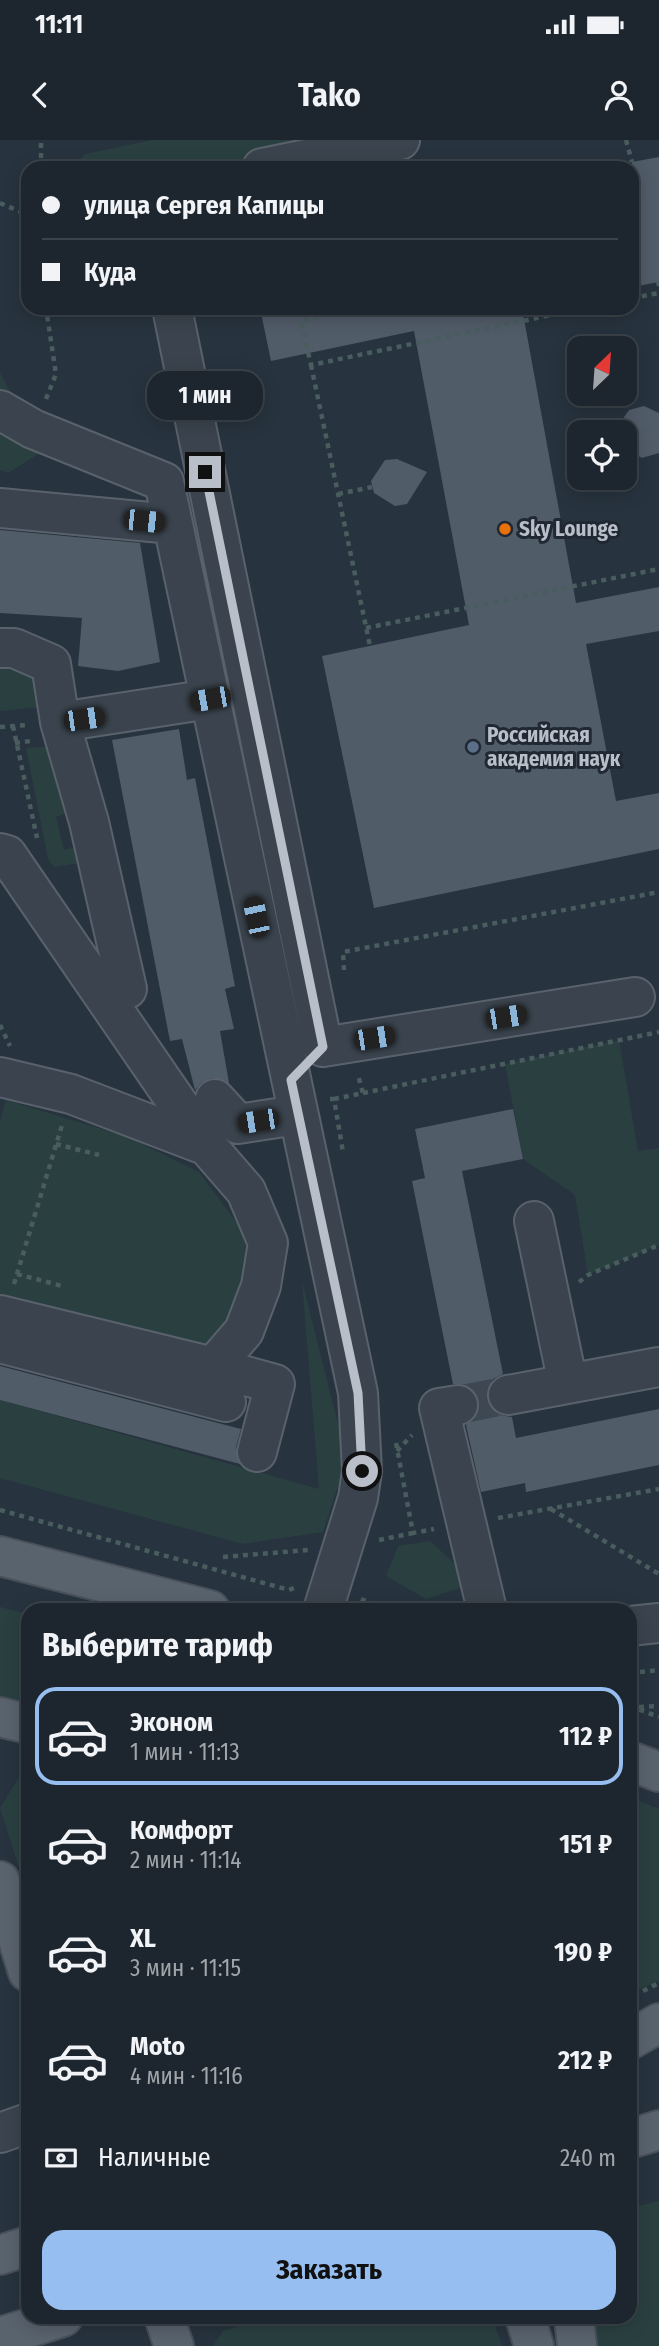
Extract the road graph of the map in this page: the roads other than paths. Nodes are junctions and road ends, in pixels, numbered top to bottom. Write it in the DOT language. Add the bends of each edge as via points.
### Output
graph roads {
  1 [pos="400,140"];
  2 [pos="296,161"];
  3 [pos="174,315"];
  4 [pos="0,410"];
  5 [pos="0,508"];
  6 [pos="172,524"];
  7 [pos="0,648"];
  8 [pos="210,699"];
  9 [pos="60,722"];
  10 [pos="0,853"];
  11 [pos="127,989"];
  12 [pos="635,997"];
  13 [pos="335,1044"];
  14 [pos="0,1077"];
  15 [pos="294,1098"];
  16 [pos="215,1099"];
  17 [pos="207,1146"];
  18 [pos="534,1221"];
  19 [pos="2,1324"];
  20 [pos="659,1367"];
  21 [pos="220,1384"];
  22 [pos="568,1384"];
  23 [pos="508,1395"];
  24 [pos="458,1405"];
  25 [pos="257,1452"];
  26 [pos="0,1556"];
  27 [pos="312,1598"];
  28 [pos="182,1603"];
  29 [pos="485,1603"];
  30 [pos="659,1623"];
  31 [pos="637,1625"];
  32 [pos="0,1717"];
  33 [pos="21,1722"];
  34 [pos="637,1764"];
  35 [pos="659,1772"];
  36 [pos="0,1881"];
  37 [pos="21,1949"];
  38 [pos="659,2023"];
  39 [pos="637,2036"];
  40 [pos="659,2049"];
  41 [pos="637,2056"];
  42 [pos="21,2126"];
  43 [pos="659,2130"];
  44 [pos="0,2133"];
  45 [pos="637,2138"];
  46 [pos="659,2140"];
  47 [pos="637,2141"];
  48 [pos="21,2248"];
  49 [pos="0,2255"];
  50 [pos="41,2324"];
  51 [pos="166,2324"];
  52 [pos="527,2324"];
  53 [pos="575,2324"];
  54 [pos="0,2337"];
  55 [pos="174,2346"];
  56 [pos="534,2346"];
  57 [pos="577,2346"];
  1 -- 2 [label="street"];
  3 -- 13 [label="street"];
  4 -- 6 [label="street" via="33,429 163,482"];
  5 -- 6 [label="street"];
  6 -- 8 [label="street"];
  7 -- 9 [label="street" via="14,648 51,664"];
  8 -- 9 [label="street"];
  8 -- 15 [label="street"];
  9 -- 11 [label="street" via="89,822"];
  10 -- 17 [label="street" via="7,855"];
  12 -- 13 [label="street"];
  13 -- 15 [label="street"];
  14 -- 17 [label="street" via="71,1094"];
  15 -- 16 [label="street" via="238,1124"];
  15 -- 27 [label="street" via="358,1393 362,1471 358,1498"];
  17 -- 21 [label="street" via="246,1191 268,1243 261,1286"];
  18 -- 22 [label="street"];
  19 -- 21 [label="street"];
  20 -- 22 [label="street"];
  21 -- 25 [label="street" via="275,1384"];
  22 -- 23 [label="street"];
  24 -- 29 [label="street" via="439,1408"];
  26 -- 28 [label="main road"];
  30 -- 31 [label="street"];
  32 -- 33 [label="main road"];
  34 -- 35 [label="main road"];
  36 -- 37 [label="main road"];
  38 -- 39 [label="main road"];
  40 -- 41 [label="main road"];
  42 -- 44 [label="street"];
  43 -- 45 [label="main road"];
  46 -- 47 [label="main road"];
  48 -- 49 [label="main road"];
  50 -- 54 [label="main road"];
  51 -- 55 [label="main road"];
  52 -- 56 [label="main road"];
  53 -- 57 [label="main road"];
}
